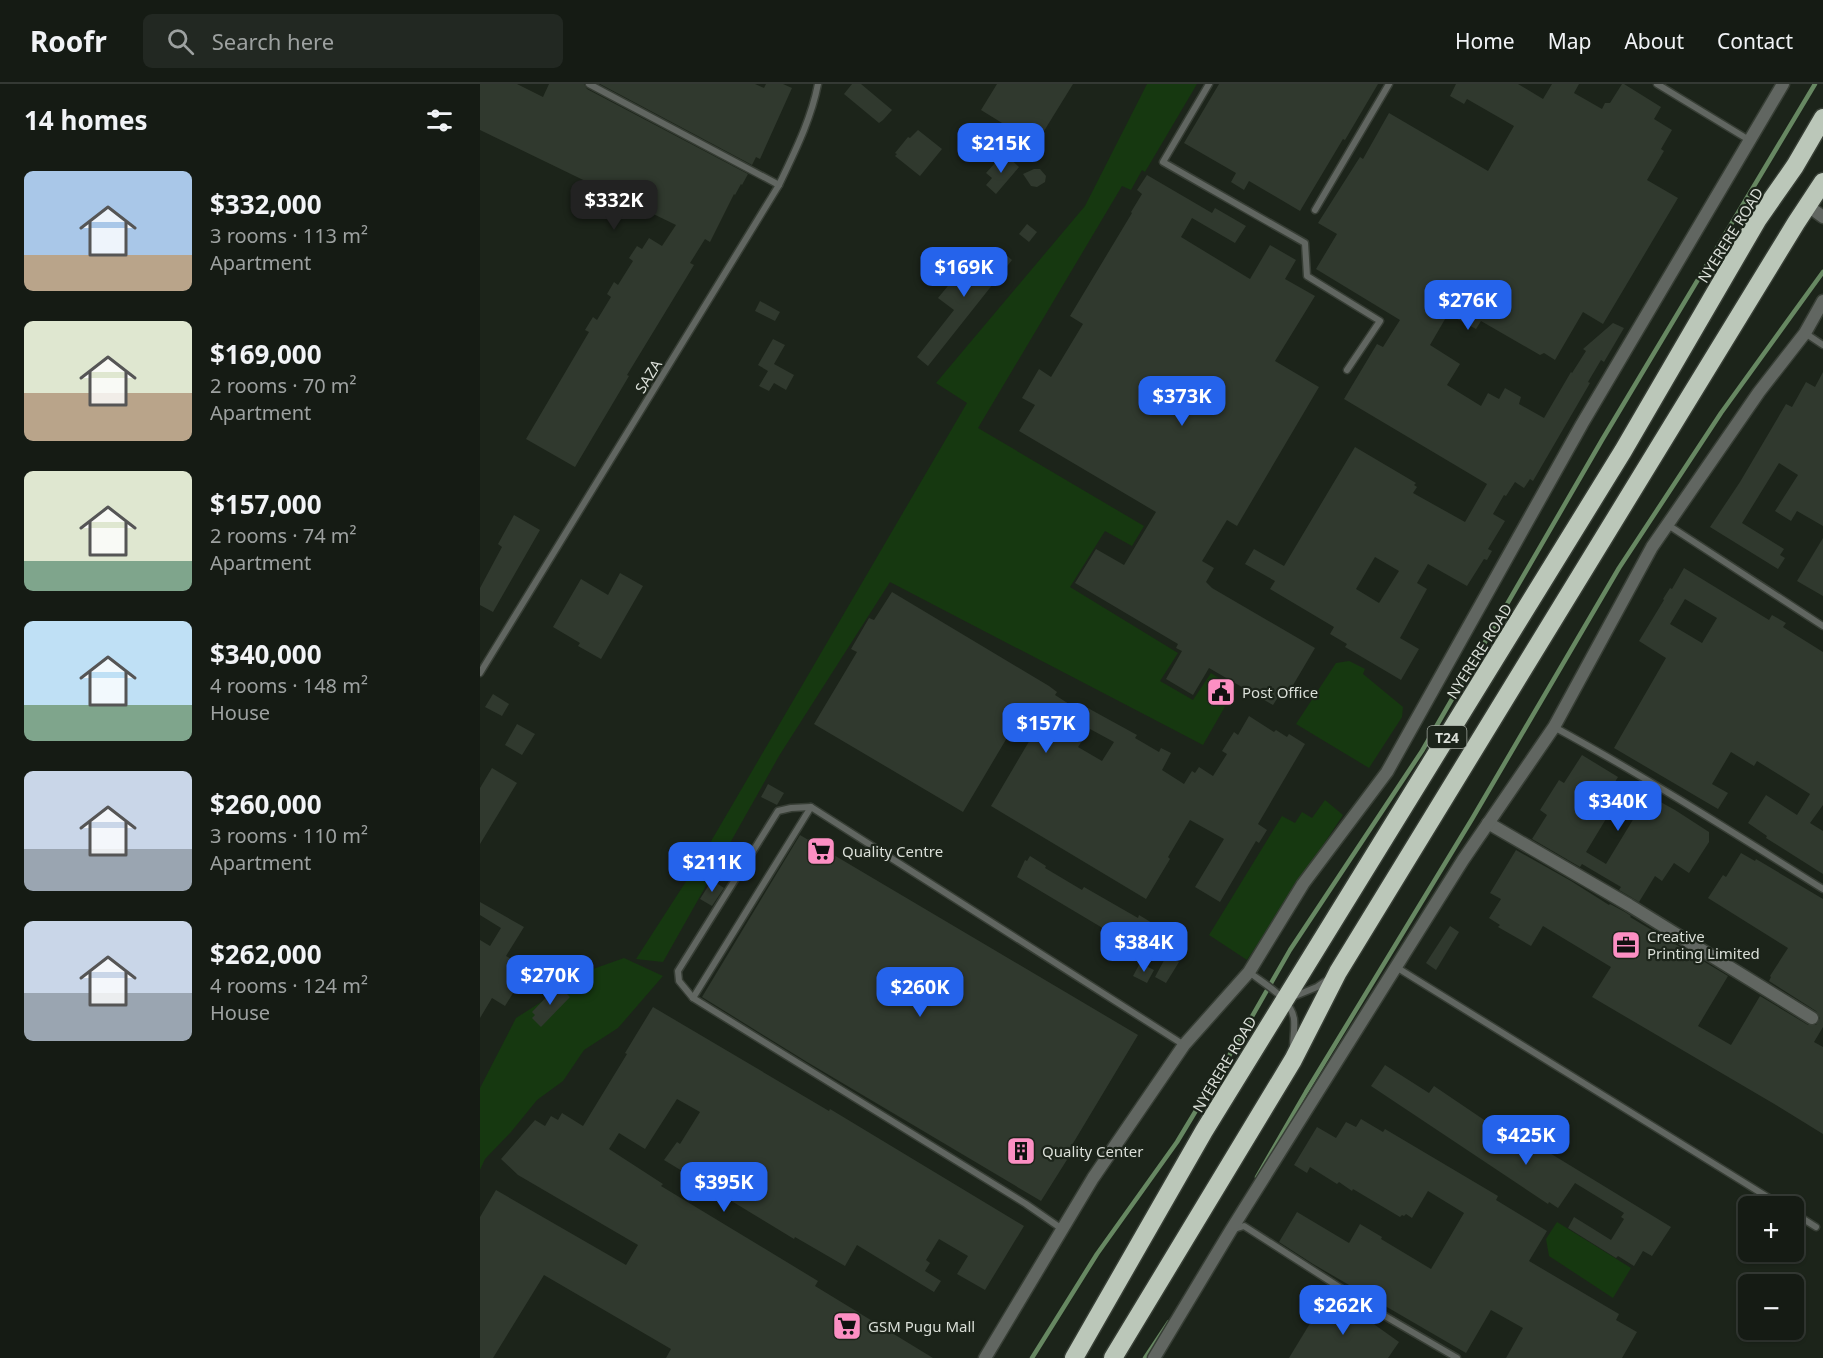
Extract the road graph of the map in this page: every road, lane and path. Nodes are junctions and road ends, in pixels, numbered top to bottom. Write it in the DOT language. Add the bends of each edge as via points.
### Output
graph roads {
  1 [pos="589,84"];
  2 [pos="818,84"];
  3 [pos="1209,84"];
  4 [pos="1389,84"];
  5 [pos="1657,84"];
  6 [pos="1783,84"];
  7 [pos="1823,118"];
  8 [pos="1749,140"];
  9 [pos="1823,182"];
  10 [pos="778,185"];
  11 [pos="1808,206"];
  12 [pos="1315,210"];
  13 [pos="1823,217"];
  14 [pos="1823,301"];
  15 [pos="1805,333"];
  16 [pos="1823,345"];
  17 [pos="1347,370"];
  18 [pos="1668,525"];
  19 [pos="1823,626"];
  20 [pos="480,673"];
  21 [pos="1554,727"];
  22 [pos="811,807"];
  23 [pos="1488,823"];
  24 [pos="1823,889"];
  25 [pos="1396,967"];
  26 [pos="1249,972"];
  27 [pos="1338,972"];
  28 [pos="693,998"];
  29 [pos="1284,1000"];
  30 [pos="1812,1018"];
  31 [pos="1184,1045"];
  32 [pos="1293,1060"];
  33 [pos="1766,1196"];
  34 [pos="1804,1219"];
  35 [pos="1816,1227"];
  36 [pos="1062,1230"];
  37 [pos="1231,1230"];
  38 [pos="985,1358"];
  39 [pos="1074,1358"];
  40 [pos="1113,1358"];
  41 [pos="1154,1358"];
  42 [pos="1457,1358"];
  1 -- 10 [label="lane"];
  2 -- 10 [label="lane, SAZA" via="814,103"];
  3 -- 17 [label="lane" via="1163,162 1305,243 1307,276 1380,321"];
  4 -- 12 [label="lane"];
  5 -- 8 [label="lane"];
  6 -- 8 [label="street"];
  7 -- 29 [label="highway, NYERERE ROAD / T24"];
  8 -- 26 [label="street" via="1571,442 1387,772 1304,884"];
  9 -- 11 [label="highway, T24"];
  10 -- 20 [label="lane, SAZA"];
  11 -- 13 [label="street"];
  11 -- 27 [label="highway, T24"];
  14 -- 15 [label="street"];
  15 -- 16 [label="lane"];
  15 -- 18 [label="street" via="1759,392"];
  18 -- 19 [label="lane"];
  18 -- 21 [label="street" via="1652,547"];
  21 -- 23 [label="street"];
  21 -- 24 [label="lane" via="1674,795"];
  22 -- 28 [label="lane"];
  22 -- 28 [label="lane" via="778,811 678,971 679,981"];
  22 -- 31 [label="lane"];
  23 -- 25 [label="street"];
  23 -- 30 [label="street"];
  25 -- 33 [label="lane"];
  25 -- 37 [label="street"];
  26 -- 29 [label="lane"];
  26 -- 31 [label="street"];
  27 -- 29 [label="lane" via="1317,987"];
  27 -- 32 [label="highway, T24"];
  28 -- 36 [label="lane"];
  29 -- 32 [label="lane" via="1294,1018"];
  29 -- 39 [label="highway, NYERERE ROAD / T24"];
  31 -- 36 [label="street"];
  32 -- 40 [label="highway, T24"];
  34 -- 35 [label="lane"];
  36 -- 38 [label="street"];
  37 -- 41 [label="street"];
  37 -- 42 [label="lane" via="1244,1226"];
}
